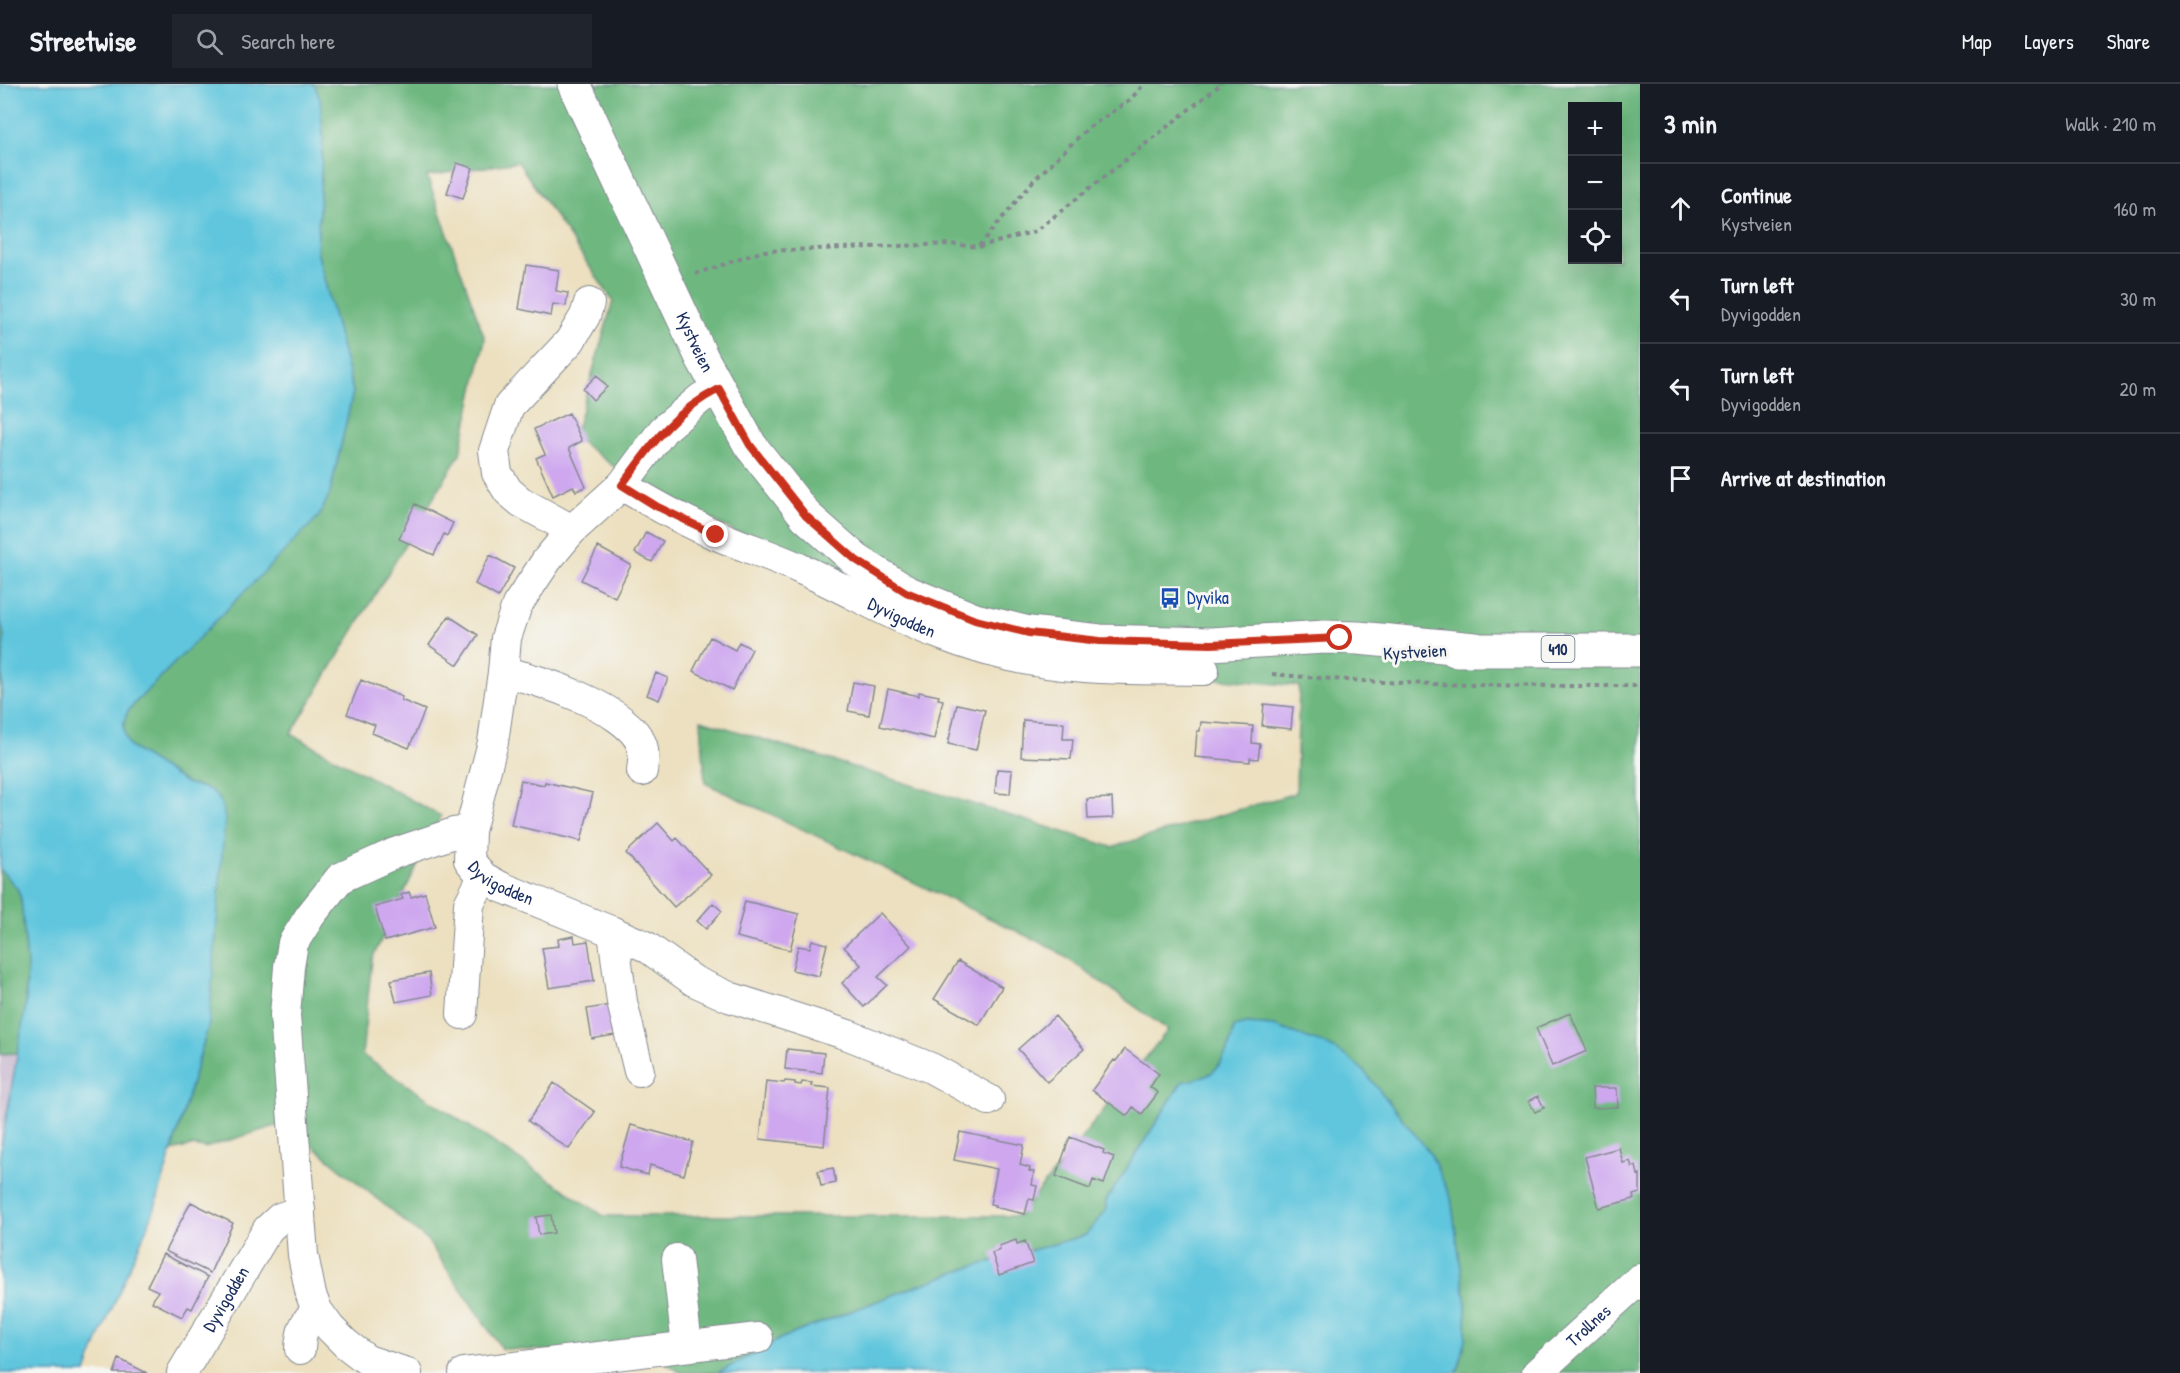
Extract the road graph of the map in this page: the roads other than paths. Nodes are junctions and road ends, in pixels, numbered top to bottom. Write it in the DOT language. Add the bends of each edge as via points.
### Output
graph roads {
  1 [pos="574,84"];
  2 [pos="589,303"];
  3 [pos="719,389"];
  4 [pos="622,485"];
  5 [pos="572,530"];
  6 [pos="1640,650"];
  7 [pos="1208,657"];
  8 [pos="503,672"];
  9 [pos="642,771"];
  10 [pos="470,831"];
  11 [pos="483,877"];
  12 [pos="613,932"];
  13 [pos="462,1014"];
  14 [pos="639,1071"];
  15 [pos="989,1100"];
  16 [pos="300,1211"];
  17 [pos="677,1259"];
  18 [pos="1640,1279"];
  19 [pos="317,1310"];
  20 [pos="758,1338"];
  21 [pos="687,1346"];
  22 [pos="300,1349"];
  23 [pos="182,1373"];
  24 [pos="407,1373"];
  25 [pos="464,1373"];
  26 [pos="1537,1373"];
  1 -- 3 [label="main road, Kystveien / 410"];
  2 -- 5 [label="street" via="570,341 509,406 494,451 497,473 508,491"];
  3 -- 4 [label="street, Dyvigodden" via="701,398 663,429"];
  3 -- 7 [label="main road, Kystveien / 410" via="750,445 806,516 856,560 906,592 975,620 1029,633"];
  4 -- 5 [label="street, Dyvigodden"];
  4 -- 7 [label="street, Dyvigodden" via="716,535 802,569 939,634 981,648 1084,667"];
  5 -- 8 [label="street, Dyvigodden" via="517,605 506,638"];
  6 -- 7 [label="main road, Kystveien / 410" via="1476,649"];
  8 -- 9 [label="street" via="575,695 619,718 641,742"];
  8 -- 10 [label="street, Dyvigodden" via="493,741"];
  10 -- 11 [label="street, Dyvigodden" via="469,860"];
  10 -- 16 [label="street, Dyvigodden" via="395,853 340,878 293,943 285,1015"];
  11 -- 12 [label="street, Dyvigodden"];
  11 -- 13 [label="street" via="469,904"];
  12 -- 14 [label="street" via="622,1002"];
  12 -- 15 [label="street, Dyvigodden" via="647,947 694,981 729,997 848,1035 931,1068"];
  16 -- 19 [label="street, Dyvigodden" via="303,1255 310,1295"];
  16 -- 23 [label="street, Dyvigodden" via="280,1218 268,1229"];
  17 -- 21 [label="street"];
  18 -- 26 [label="street, Trollnes"];
  19 -- 22 [label="street" via="301,1330"];
  19 -- 24 [label="street, Dyvigodden" via="330,1328 367,1360"];
  20 -- 21 [label="street"];
  21 -- 25 [label="street"];
}
